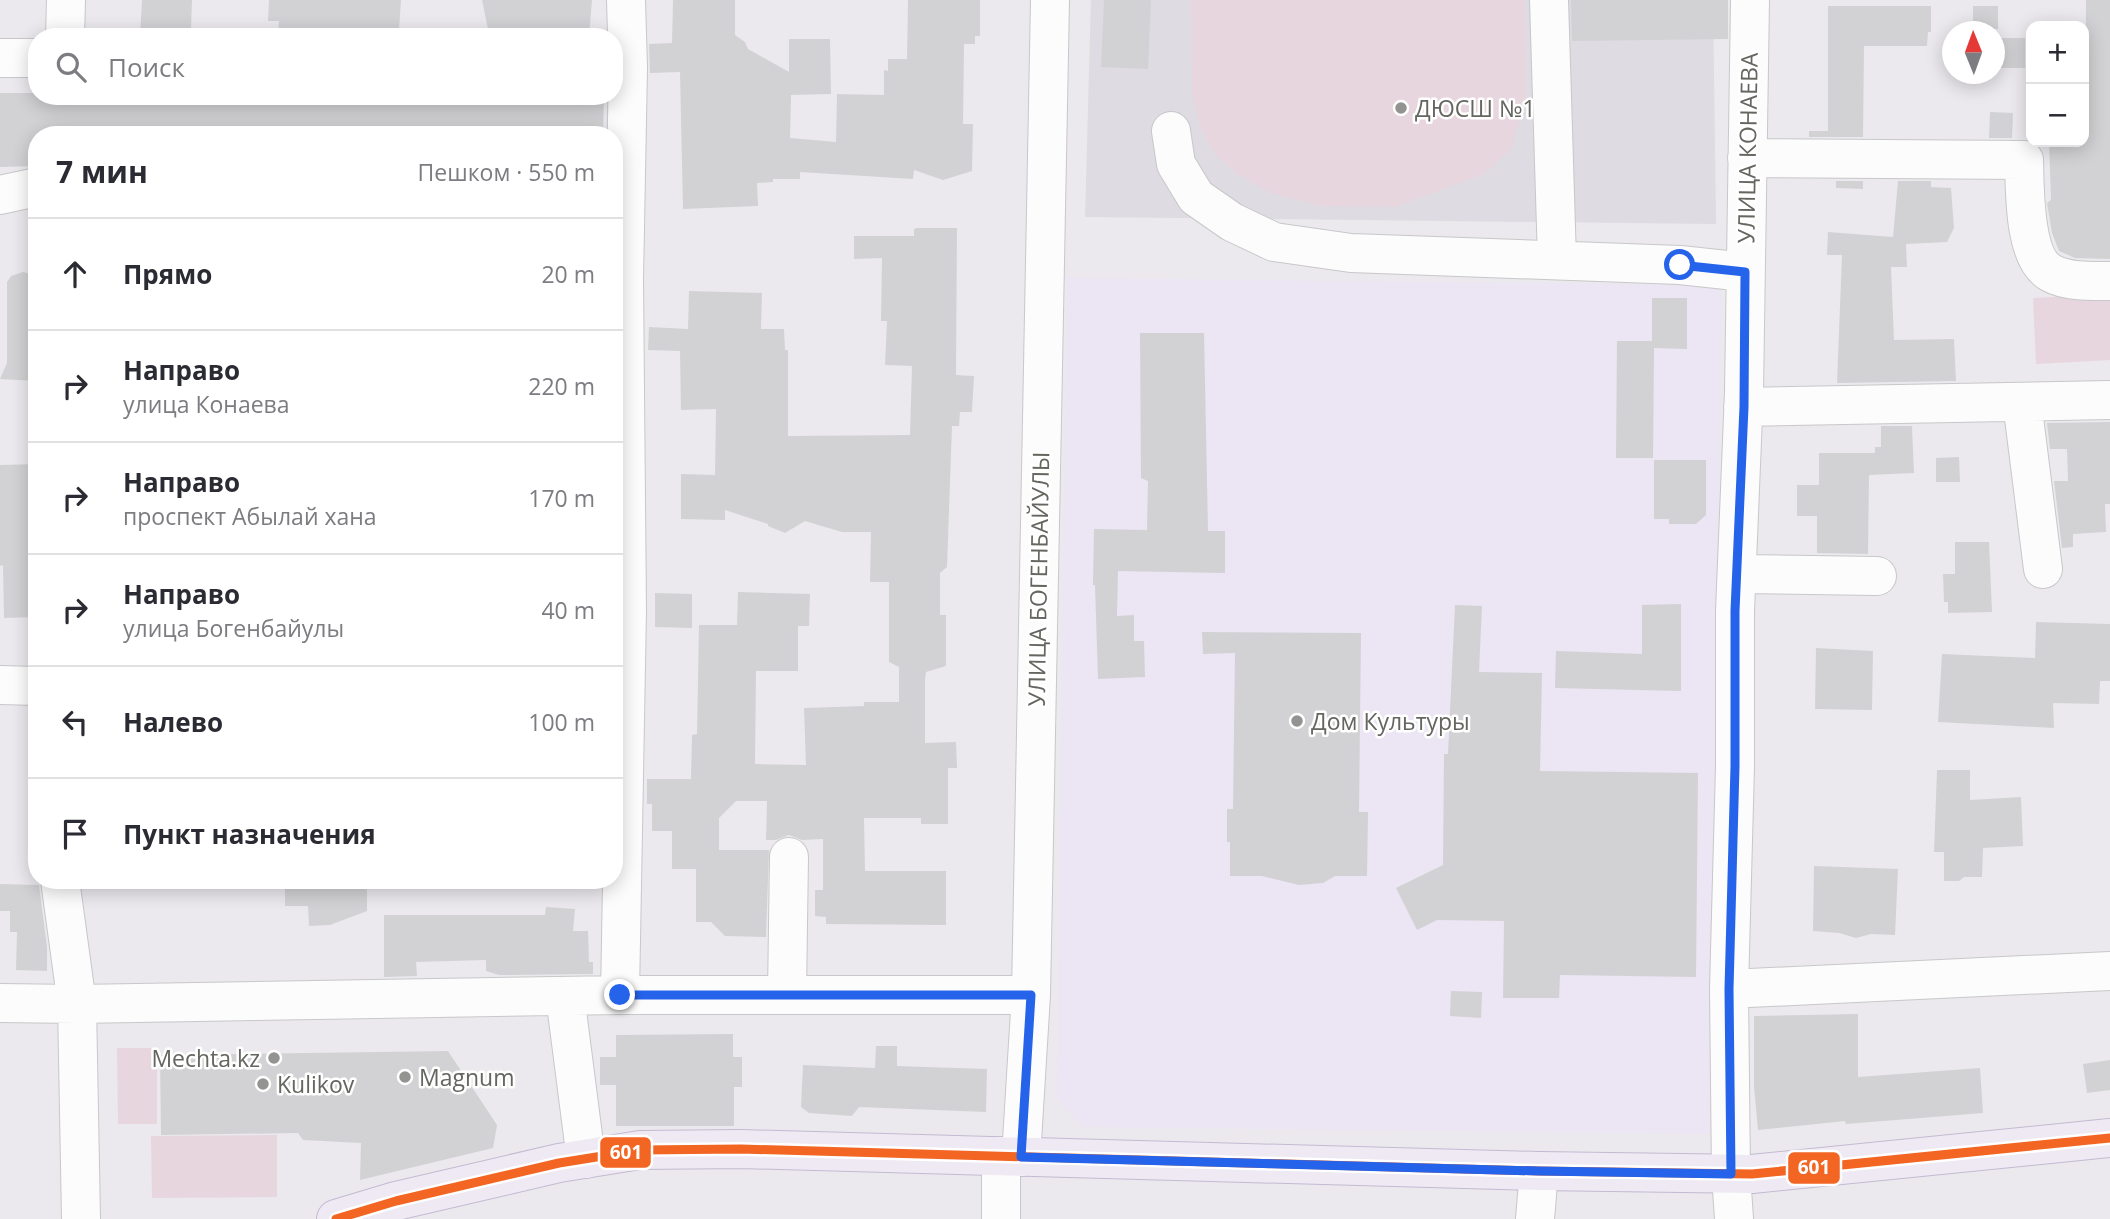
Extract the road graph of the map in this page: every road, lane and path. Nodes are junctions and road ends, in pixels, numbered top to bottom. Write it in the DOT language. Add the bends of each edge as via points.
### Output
graph roads {
  1 [pos="65,0"];
  2 [pos="626,0"];
  3 [pos="1050,0"];
  4 [pos="1549,0"];
  5 [pos="1750,0"];
  6 [pos="65,28"];
  7 [pos="623,40"];
  8 [pos="0,58"];
  9 [pos="28,58"];
  10 [pos="622,105"];
  11 [pos="622,126"];
  12 [pos="1171,131"];
  13 [pos="1747,158"];
  14 [pos="28,189"];
  15 [pos="0,195"];
  16 [pos="623,209"];
  17 [pos="1557,260"];
  18 [pos="1745,272"];
  19 [pos="2110,281"];
  20 [pos="623,363"];
  21 [pos="2110,400"];
  22 [pos="2022,402"];
  23 [pos="1744,407"];
  24 [pos="2043,569"];
  25 [pos="1737,574"];
  26 [pos="1877,576"];
  27 [pos="0,685"];
  28 [pos="28,686"];
  29 [pos="789,857"];
  30 [pos="61,889"];
  31 [pos="621,889"];
  32 [pos="2110,971"];
  33 [pos="1729,989"];
  34 [pos="787,994"];
  35 [pos="620,995"];
  36 [pos="1031,995"];
  37 [pos="565,996"];
  38 [pos="0,1003"];
  39 [pos="77,1004"];
  40 [pos="2110,1138"];
  41 [pos="1011,1157"];
  42 [pos="586,1160"];
  43 [pos="1539,1171"];
  44 [pos="1731,1174"];
  45 [pos="414,1207"];
  46 [pos="82,1219"];
  47 [pos="336,1219"];
  48 [pos="1001,1219"];
  49 [pos="1535,1219"];
  50 [pos="1734,1219"];
  1 -- 6 [label="street"];
  2 -- 7 [label="street"];
  3 -- 36 [label="street, УЛИЦА БОГЕНБАЙУЛЫ"];
  4 -- 17 [label="street"];
  5 -- 13 [label="street, УЛИЦА КОНАЕВА"];
  8 -- 9 [label="street"];
  10 -- 11 [label="street"];
  12 -- 17 [label="street" via="1176,164 1196,197 1232,222 1274,242 1351,253"];
  13 -- 18 [label="street, УЛИЦА КОНАЕВА"];
  13 -- 19 [label="street" via="2024,160 2027,223 2039,262 2051,274"];
  14 -- 15 [label="street"];
  16 -- 20 [label="street"];
  17 -- 18 [label="street"];
  18 -- 23 [label="street, УЛИЦА КОНАЕВА"];
  21 -- 22 [label="street"];
  22 -- 23 [label="street"];
  22 -- 24 [label="street"];
  23 -- 25 [label="street, УЛИЦА КОНАЕВА"];
  25 -- 26 [label="street"];
  25 -- 33 [label="street, УЛИЦА КОНАЕВА"];
  27 -- 28 [label="street"];
  29 -- 34 [label="street"];
  30 -- 39 [label="street"];
  31 -- 35 [label="street"];
  32 -- 33 [label="street"];
  33 -- 44 [label="street, УЛИЦА КОНАЕВА"];
  34 -- 35 [label="street"];
  34 -- 36 [label="street"];
  35 -- 37 [label="street"];
  36 -- 41 [label="street, УЛИЦА БОГЕНБАЙУЛЫ"];
  37 -- 39 [label="street"];
  37 -- 42 [label="street"];
  38 -- 39 [label="street"];
  39 -- 46 [label="street"];
  40 -- 44 [label="main road"];
  41 -- 42 [label="main road" via="741,1149 640,1150"];
  41 -- 43 [label="main road"];
  41 -- 48 [label="street, УЛИЦА БОГЕНБАЙУЛЫ"];
  42 -- 45 [label="main road" via="559,1163"];
  43 -- 44 [label="main road"];
  43 -- 49 [label="street"];
  44 -- 50 [label="street, УЛИЦА КОНАЕВА"];
  45 -- 47 [label="main road"];
}
